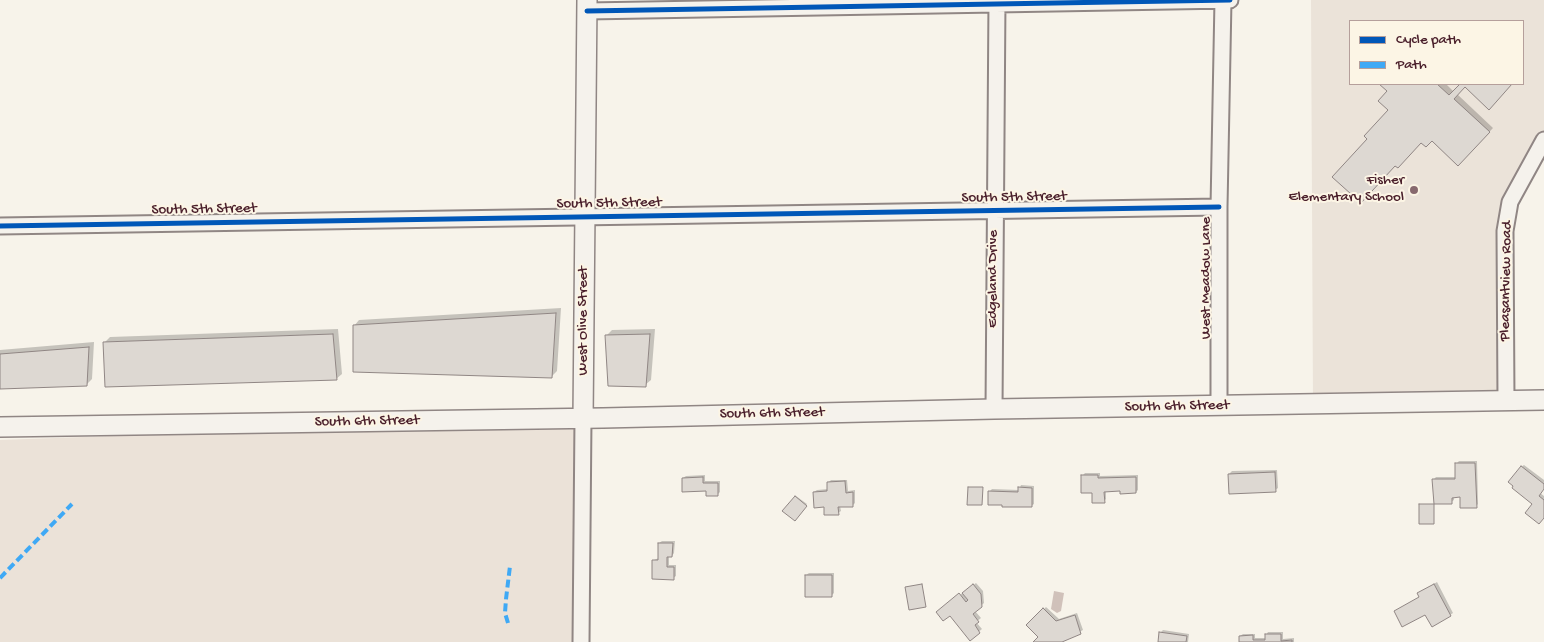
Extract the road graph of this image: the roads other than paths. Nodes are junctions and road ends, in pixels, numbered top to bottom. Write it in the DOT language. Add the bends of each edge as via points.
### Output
graph roads {
  1 [pos="1223,0"];
  2 [pos="1230,0"];
  3 [pos="997,2"];
  4 [pos="587,5"];
  5 [pos="1544,140"];
  6 [pos="1219,207"];
  7 [pos="994,211"];
  8 [pos="585,217"];
  9 [pos="0,226"];
  10 [pos="1506,400"];
  11 [pos="1544,400"];
  12 [pos="1220,406"];
  13 [pos="994,409"];
  14 [pos="583,418"];
  15 [pos="0,427"];
  16 [pos="581,642"];
  1 -- 2 [label="street"];
  1 -- 3 [label="street"];
  1 -- 6 [label="street, West Meadow Lane"];
  3 -- 4 [label="street"];
  3 -- 7 [label="street, Edgeland Drive"];
  4 -- 8 [label="main road, West Olive Street"];
  5 -- 10 [label="street, Pleasantview Road" via="1510,202 1505,231"];
  6 -- 7 [label="street, South 5th Street"];
  6 -- 12 [label="street, West Meadow Lane"];
  7 -- 8 [label="street, South 5th Street"];
  7 -- 13 [label="street, Edgeland Drive"];
  8 -- 9 [label="street, South 5th Street"];
  8 -- 14 [label="main road, West Olive Street"];
  10 -- 11 [label="main road, South 6th Street"];
  10 -- 12 [label="main road, South 6th Street"];
  12 -- 13 [label="main road, South 6th Street"];
  13 -- 14 [label="main road, South 6th Street"];
  14 -- 15 [label="main road, South 6th Street"];
  14 -- 16 [label="street, West Olive Street"];
}
